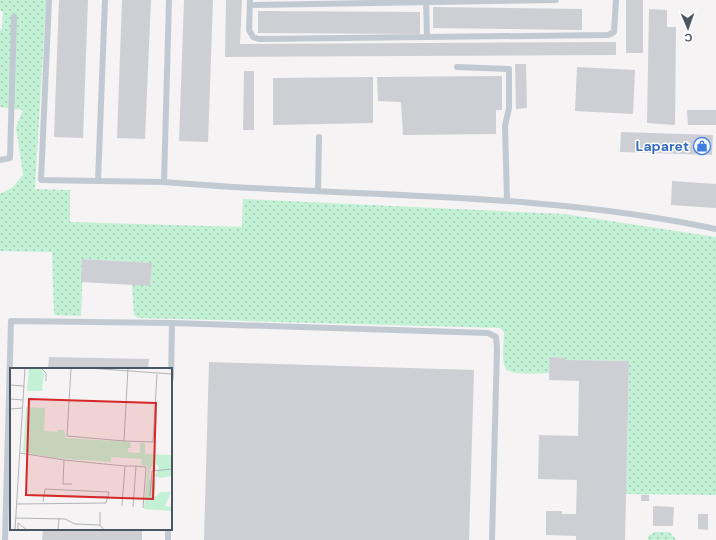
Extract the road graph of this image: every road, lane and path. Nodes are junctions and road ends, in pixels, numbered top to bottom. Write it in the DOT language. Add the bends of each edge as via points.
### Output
graph roads {
  1 [pos="49,0"];
  2 [pos="105,0"];
  3 [pos="169,0"];
  4 [pos="556,0"];
  5 [pos="616,0"];
  6 [pos="426,1"];
  7 [pos="250,2"];
  8 [pos="14,18"];
  9 [pos="427,37"];
  10 [pos="457,67"];
  11 [pos="319,137"];
  12 [pos="0,160"];
  13 [pos="98,181"];
  14 [pos="164,182"];
  15 [pos="318,191"];
  16 [pos="507,200"];
  17 [pos="716,229"];
  18 [pos="172,323"];
  19 [pos="171,368"];
  20 [pos="5,540"];
  21 [pos="492,540"];
  1 -- 13 [label="lane" via="41,180"];
  2 -- 13 [label="lane"];
  3 -- 14 [label="lane"];
  4 -- 6 [label="lane"];
  5 -- 9 [label="lane" via="616,26 614,32 608,35"];
  6 -- 7 [label="lane"];
  6 -- 9 [label="lane"];
  7 -- 9 [label="lane" via="249,30 253,37 259,39"];
  8 -- 12 [label="lane" via="10,158"];
  10 -- 16 [label="lane" via="509,69 509,108 505,126"];
  11 -- 15 [label="lane"];
  13 -- 14 [label="lane"];
  14 -- 15 [label="lane"];
  15 -- 16 [label="lane"];
  16 -- 17 [label="lane" via="624,212"];
  18 -- 19 [label="lane"];
  18 -- 20 [label="lane" via="11,321"];
  18 -- 21 [label="lane" via="488,333 496,337"];
}
